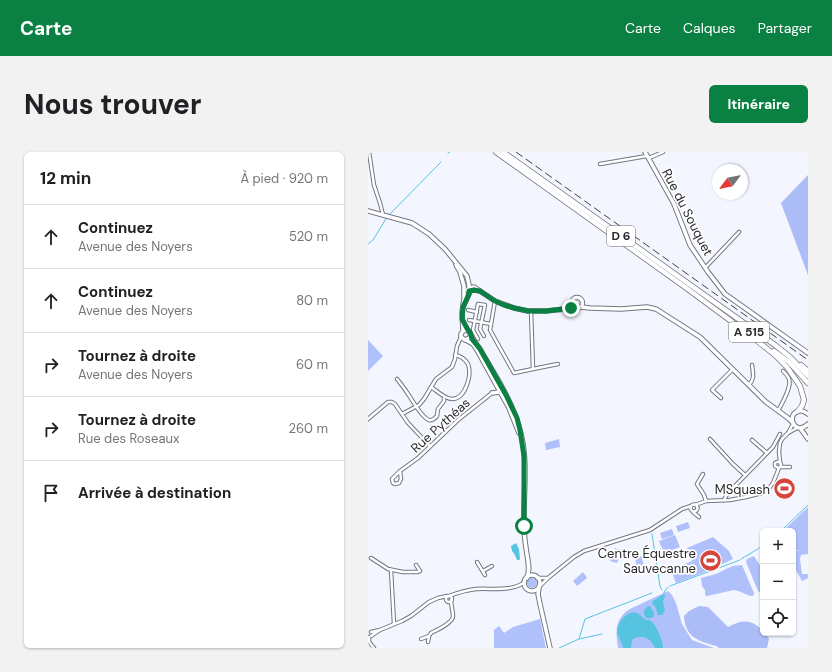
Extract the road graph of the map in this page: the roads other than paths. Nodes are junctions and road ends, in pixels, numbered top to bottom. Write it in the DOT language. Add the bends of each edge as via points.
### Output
graph roads {
  1 [pos="369,152"];
  2 [pos="496,152"];
  3 [pos="503,152"];
  4 [pos="663,152"];
  5 [pos="647,155"];
  6 [pos="600,164"];
  7 [pos="368,211"];
  8 [pos="385,215"];
  9 [pos="739,232"];
  10 [pos="445,249"];
  11 [pos="705,268"];
  12 [pos="463,280"];
  13 [pos="685,287"];
  14 [pos="468,289"];
  15 [pos="464,292"];
  16 [pos="495,301"];
  17 [pos="582,306"];
  18 [pos="463,307"];
  19 [pos="572,307"];
  20 [pos="468,310"];
  21 [pos="531,311"];
  22 [pos="477,312"];
  23 [pos="738,319"];
  24 [pos="469,320"];
  25 [pos="475,321"];
  26 [pos="482,322"];
  27 [pos="491,324"];
  28 [pos="465,331"];
  29 [pos="471,336"];
  30 [pos="484,336"];
  31 [pos="461,337"];
  32 [pos="478,339"];
  33 [pos="466,340"];
  34 [pos="457,346"];
  35 [pos="808,353"];
  36 [pos="455,355"];
  37 [pos="558,364"];
  38 [pos="752,365"];
  39 [pos="533,369"];
  40 [pos="732,369"];
  41 [pos="783,371"];
  42 [pos="808,371"];
  43 [pos="808,376"];
  44 [pos="397,379"];
  45 [pos="808,383"];
  46 [pos="749,386"];
  47 [pos="431,387"];
  48 [pos="497,389"];
  49 [pos="492,393"];
  50 [pos="504,395"];
  51 [pos="444,396"];
  52 [pos="721,398"];
  53 [pos="416,407"];
  54 [pos="778,411"];
  55 [pos="796,413"];
  56 [pos="402,414"];
  57 [pos="782,414"];
  58 [pos="808,414"];
  59 [pos="368,420"];
  60 [pos="793,423"];
  61 [pos="807,426"];
  62 [pos="799,428"];
  63 [pos="788,433"];
  64 [pos="780,434"];
  65 [pos="807,437"];
  66 [pos="710,439"];
  67 [pos="752,440"];
  68 [pos="430,446"];
  69 [pos="779,452"];
  70 [pos="767,453"];
  71 [pos="776,462"];
  72 [pos="780,463"];
  73 [pos="779,468"];
  74 [pos="400,471"];
  75 [pos="703,474"];
  76 [pos="745,475"];
  77 [pos="724,500"];
  78 [pos="705,502"];
  79 [pos="695,505"];
  80 [pos="691,506"];
  81 [pos="682,509"];
  82 [pos="697,509"];
  83 [pos="692,511"];
  84 [pos="372,558"];
  85 [pos="477,562"];
  86 [pos="416,565"];
  87 [pos="529,565"];
  88 [pos="492,566"];
  89 [pos="391,570"];
  90 [pos="483,571"];
  91 [pos="485,574"];
  92 [pos="537,577"];
  93 [pos="527,578"];
  94 [pos="548,578"];
  95 [pos="525,584"];
  96 [pos="539,587"];
  97 [pos="532,591"];
  98 [pos="456,594"];
  99 [pos="448,596"];
  100 [pos="441,598"];
  101 [pos="449,600"];
  102 [pos="540,604"];
  103 [pos="394,624"];
  104 [pos="380,630"];
  105 [pos="369,632"];
  106 [pos="429,636"];
  107 [pos="369,637"];
  108 [pos="422,639"];
  109 [pos="428,642"];
  110 [pos="374,648"];
  111 [pos="550,648"];
  1 -- 8 [label="street" via="374,185"];
  2 -- 13 [label="highway, D 6"];
  3 -- 23 [label="highway, D 6"];
  4 -- 5 [label="street"];
  5 -- 6 [label="street"];
  5 -- 11 [label="street, Rue du Souquet" via="674,204 690,245"];
  7 -- 8 [label="street"];
  8 -- 10 [label="street" via="412,223"];
  9 -- 11 [label="street"];
  10 -- 12 [label="street"];
  10 -- 14 [label="street" via="466,276"];
  11 -- 35 [label="street, Rue du Souquet" via="725,294"];
  12 -- 14 [label="street"];
  12 -- 15 [label="street"];
  13 -- 45 [label="highway, A 515" via="789,362"];
  13 -- 55 [label="highway" via="775,355 787,368 800,386 804,400"];
  14 -- 15 [label="street"];
  14 -- 16 [label="street" via="474,287"];
  14 -- 18 [label="street" via="469,294"];
  15 -- 18 [label="street"];
  16 -- 21 [label="street"];
  16 -- 27 [label="street"];
  17 -- 19 [label="street"];
  17 -- 19 [label="street" via="582,299 578,297 573,299"];
  17 -- 40 [label="street" via="656,310 700,337"];
  18 -- 28 [label="street"];
  19 -- 21 [label="street"];
  20 -- 22 [label="street"];
  21 -- 39 [label="street"];
  22 -- 25 [label="street"];
  22 -- 26 [label="street" via="478,304 485,305"];
  23 -- 42 [label="highway" via="774,342"];
  23 -- 43 [label="highway, A 515" via="790,357"];
  24 -- 25 [label="street"];
  25 -- 26 [label="street"];
  25 -- 32 [label="street" via="473,330"];
  26 -- 27 [label="street"];
  26 -- 30 [label="street" via="480,329"];
  27 -- 39 [label="street" via="490,330 514,373"];
  28 -- 29 [label="street" via="470,332"];
  28 -- 31 [label="street"];
  29 -- 33 [label="street"];
  29 -- 50 [label="street"];
  31 -- 33 [label="street"];
  31 -- 34 [label="street"];
  33 -- 34 [label="street"];
  33 -- 48 [label="street" via="476,347"];
  34 -- 36 [label="street"];
  36 -- 47 [label="street" via="452,367 436,379"];
  36 -- 51 [label="street" via="463,358 468,364 466,389 456,399"];
  37 -- 39 [label="street"];
  38 -- 46 [label="street" via="754,377"];
  40 -- 46 [label="street"];
  40 -- 52 [label="street" via="712,390"];
  41 -- 54 [label="street" via="790,383"];
  44 -- 53 [label="street"];
  46 -- 54 [label="street"];
  47 -- 51 [label="street"];
  47 -- 53 [label="street"];
  48 -- 49 [label="street"];
  48 -- 50 [label="street"];
  49 -- 50 [label="street" via="499,392"];
  49 -- 68 [label="street, Rue Pythéas"];
  50 -- 87 [label="street" via="521,442 525,542"];
  51 -- 53 [label="street" via="437,416 432,420"];
  53 -- 56 [label="street"];
  54 -- 57 [label="street"];
  55 -- 57 [label="street"];
  55 -- 58 [label="street" via="803,411"];
  55 -- 60 [label="street" via="792,419"];
  56 -- 59 [label="street" via="395,404 388,402"];
  56 -- 68 [label="street"];
  57 -- 60 [label="street"];
  60 -- 62 [label="street"];
  60 -- 63 [label="street"];
  61 -- 62 [label="street"];
  61 -- 65 [label="street"];
  62 -- 63 [label="street"];
  62 -- 65 [label="street"];
  63 -- 69 [label="street" via="780,442"];
  64 -- 70 [label="street"];
  66 -- 76 [label="street"];
  67 -- 70 [label="street"];
  68 -- 74 [label="street, Rue Pythéas"];
  69 -- 71 [label="street"];
  69 -- 72 [label="street"];
  70 -- 76 [label="street"];
  71 -- 72 [label="street"];
  71 -- 73 [label="street" via="775,465"];
  72 -- 73 [label="street"];
  72 -- 73 [label="street" via="790,468"];
  73 -- 77 [label="street" via="770,487 762,493"];
  74 -- 74 [label="street, Rue Pythéas" via="401,479 395,484 390,480"];
  75 -- 78 [label="street" via="697,484"];
  76 -- 77 [label="street"];
  77 -- 78 [label="street"];
  78 -- 79 [label="street"];
  78 -- 82 [label="street"];
  79 -- 80 [label="street"];
  79 -- 82 [label="street"];
  80 -- 81 [label="street"];
  80 -- 83 [label="street"];
  81 -- 83 [label="street"];
  81 -- 94 [label="street" via="650,530 584,551"];
  82 -- 83 [label="street"];
  82 -- 83 [label="street" via="700,518"];
  84 -- 89 [label="street"];
  85 -- 90 [label="street"];
  86 -- 89 [label="street" via="420,571 418,572"];
  87 -- 92 [label="street"];
  87 -- 93 [label="street"];
  88 -- 90 [label="street"];
  89 -- 103 [label="street"];
  90 -- 91 [label="street"];
  92 -- 93 [label="street"];
  92 -- 94 [label="street"];
  92 -- 96 [label="street" via="540,581"];
  93 -- 95 [label="street"];
  94 -- 96 [label="street"];
  95 -- 97 [label="street" via="528,590"];
  95 -- 98 [label="street"];
  96 -- 97 [label="street"];
  96 -- 102 [label="street"];
  97 -- 102 [label="street"];
  98 -- 99 [label="street"];
  98 -- 101 [label="street"];
  99 -- 100 [label="street"];
  99 -- 101 [label="street" via="446,599"];
  100 -- 101 [label="street"];
  100 -- 103 [label="street" via="429,602 411,616"];
  101 -- 106 [label="street" via="452,620"];
  102 -- 111 [label="street"];
  103 -- 104 [label="street"];
  104 -- 105 [label="street"];
  104 -- 107 [label="street"];
  105 -- 107 [label="street" via="372,635"];
  106 -- 108 [label="street"];
  106 -- 109 [label="street"];
  107 -- 110 [label="street" via="369,642"];
}
